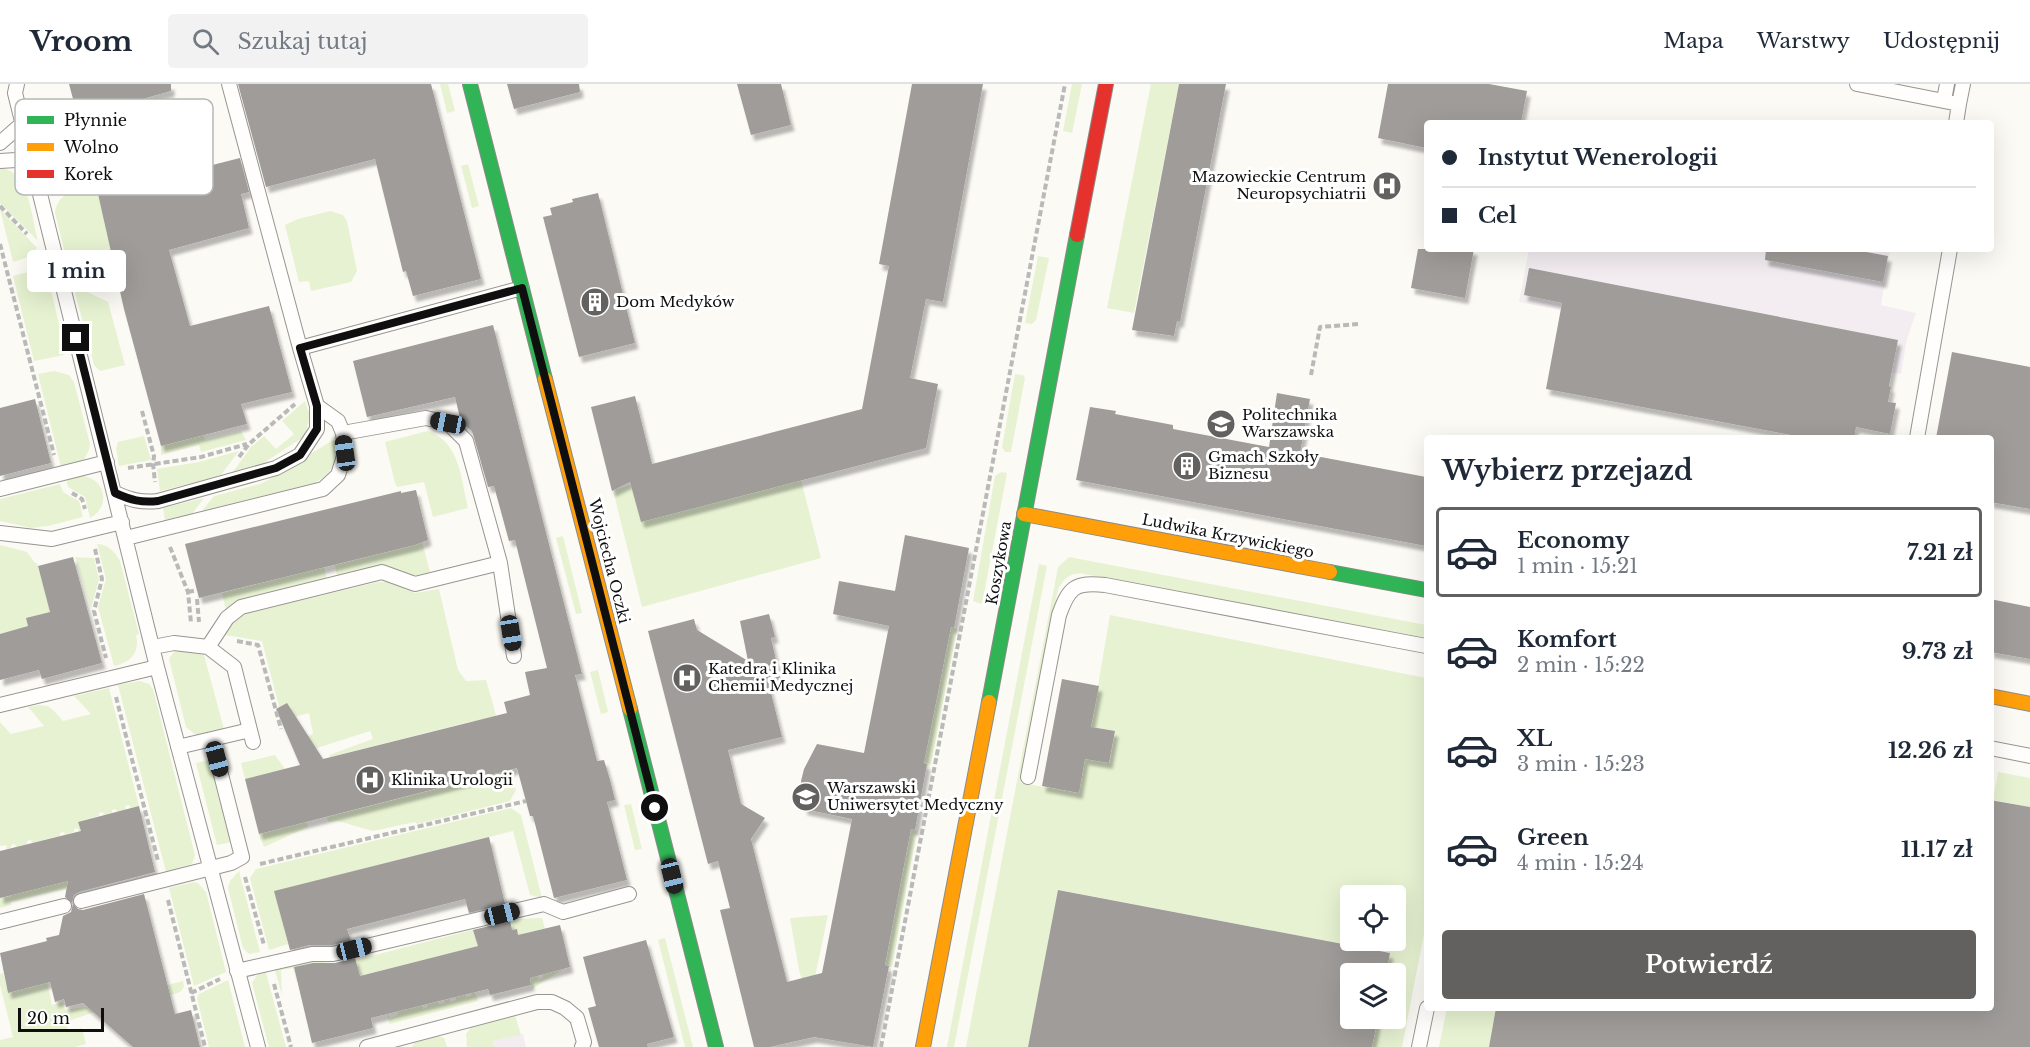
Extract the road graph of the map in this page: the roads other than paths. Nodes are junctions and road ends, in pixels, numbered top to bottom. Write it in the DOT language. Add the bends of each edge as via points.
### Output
graph roads {
  1 [pos="17,84"];
  2 [pos="228,84"];
  3 [pos="470,84"];
  4 [pos="1106,84"];
  5 [pos="1857,84"];
  6 [pos="1947,84"];
  7 [pos="1963,84"];
  8 [pos="17,99"];
  9 [pos="1944,100"];
  10 [pos="1959,104"];
  11 [pos="1956,120"];
  12 [pos="15,130"];
  13 [pos="0,143"];
  14 [pos="15,160"];
  15 [pos="0,161"];
  16 [pos="41,195"];
  17 [pos="1949,252"];
  18 [pos="522,288"];
  19 [pos="300,348"];
  20 [pos="317,406"];
  21 [pos="343,433"];
  22 [pos="1918,435"];
  23 [pos="107,462"];
  24 [pos="0,489"];
  25 [pos="115,493"];
  26 [pos="1024,514"];
  27 [pos="122,522"];
  28 [pos="0,533"];
  29 [pos="126,538"];
  30 [pos="500,563"];
  31 [pos="1424,590"];
  32 [pos="1424,646"];
  33 [pos="153,647"];
  34 [pos="208,647"];
  35 [pos="514,656"];
  36 [pos="157,667"];
  37 [pos="1994,697"];
  38 [pos="2030,704"];
  39 [pos="0,705"];
  40 [pos="212,740"];
  41 [pos="178,747"];
  42 [pos="1994,749"];
  43 [pos="2030,756"];
  44 [pos="1028,777"];
  45 [pos="210,869"];
  46 [pos="629,894"];
  47 [pos="81,901"];
  48 [pos="64,906"];
  49 [pos="0,922"];
  50 [pos="232,974"];
  51 [pos="1426,1011"];
  52 [pos="258,1047"];
  53 [pos="367,1047"];
  54 [pos="582,1047"];
  55 [pos="716,1047"];
  56 [pos="923,1047"];
  57 [pos="1419,1047"];
  1 -- 8 [label="lane"];
  2 -- 19 [label="lane"];
  3 -- 18 [label="street, Wojciecha Oczki"];
  4 -- 26 [label="street, Koszykowa"];
  5 -- 9 [label="lane"];
  6 -- 9 [label="lane"];
  7 -- 10 [label="lane"];
  9 -- 10 [label="lane"];
  10 -- 11 [label="lane"];
  12 -- 13 [label="lane"];
  14 -- 15 [label="lane"];
  16 -- 23 [label="lane"];
  17 -- 22 [label="lane"];
  18 -- 19 [label="lane"];
  18 -- 55 [label="street, Wojciecha Oczki"];
  19 -- 20 [label="lane"];
  20 -- 21 [label="lane" via="338,422"];
  20 -- 25 [label="lane" via="317,429 300,455 276,468 158,501 133,501"];
  21 -- 29 [label="lane" via="345,453 338,475 322,489"];
  21 -- 30 [label="lane" via="426,418 448,423 468,446"];
  23 -- 24 [label="lane"];
  23 -- 25 [label="lane"];
  25 -- 27 [label="lane"];
  26 -- 31 [label="street, Ludwika Krzywickiego"];
  26 -- 56 [label="street, Koszykowa"];
  27 -- 28 [label="lane" via="52,539"];
  27 -- 29 [label="lane"];
  29 -- 33 [label="lane"];
  30 -- 34 [label="lane" via="415,584 382,572 241,607 227,618"];
  30 -- 35 [label="lane"];
  32 -- 44 [label="lane" via="1105,585 1081,585 1069,593 1059,615"];
  33 -- 34 [label="lane" via="174,643"];
  33 -- 36 [label="lane"];
  34 -- 40 [label="lane" via="234,667 251,736"];
  36 -- 39 [label="lane"];
  36 -- 41 [label="lane"];
  37 -- 38 [label="street"];
  40 -- 41 [label="lane"];
  40 -- 45 [label="lane" via="242,856"];
  41 -- 45 [label="lane"];
  42 -- 43 [label="lane"];
  45 -- 47 [label="lane"];
  45 -- 50 [label="lane"];
  46 -- 50 [label="lane" via="563,912 544,904"];
  48 -- 49 [label="lane"];
  50 -- 52 [label="lane"];
  51 -- 57 [label="lane"];
  53 -- 54 [label="lane" via="537,1002 552,1002 577,1018"];
}
